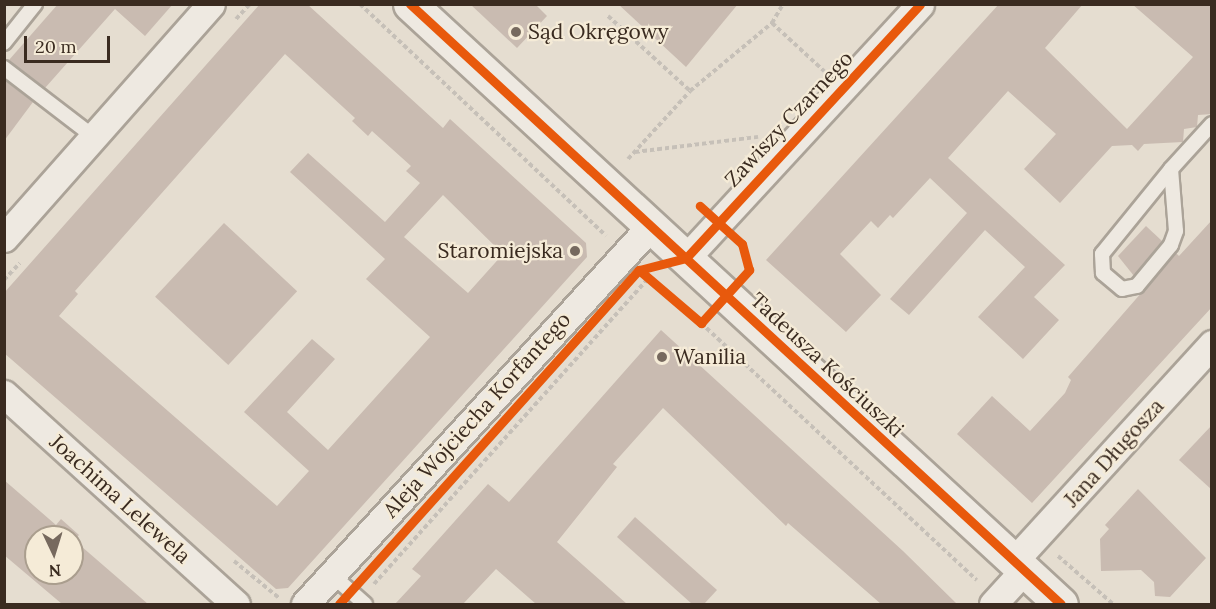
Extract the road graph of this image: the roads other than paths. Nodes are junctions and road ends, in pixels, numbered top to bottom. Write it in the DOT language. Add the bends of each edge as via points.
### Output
graph roads {
  1 [pos="35,4"];
  2 [pos="211,4"];
  3 [pos="410,4"];
  4 [pos="921,4"];
  5 [pos="4,43"];
  6 [pos="4,68"];
  7 [pos="1212,124"];
  8 [pos="94,137"];
  9 [pos="1171,169"];
  10 [pos="650,226"];
  11 [pos="4,238"];
  12 [pos="686,258"];
  13 [pos="1212,344"];
  14 [pos="4,394"];
  15 [pos="1019,566"];
  16 [pos="352,593"];
  17 [pos="986,595"];
  18 [pos="298,600"];
  19 [pos="237,604"];
  20 [pos="1061,604"];
  1 -- 5 [label="lane"];
  2 -- 8 [label="street"];
  3 -- 10 [label="street, Tadeusza Kościuszki"];
  4 -- 12 [label="street, Zawiszy Czarnego"];
  6 -- 8 [label="lane"];
  7 -- 9 [label="lane"];
  8 -- 11 [label="street"];
  9 -- 9 [label="lane" via="1102,254 1103,273 1122,289 1137,286 1171,245 1176,231"];
  10 -- 12 [label="street, Tadeusza Kościuszki"];
  10 -- 16 [label="street, Aleja Wojciecha Korfantego"];
  12 -- 15 [label="street, Tadeusza Kościuszki"];
  13 -- 15 [label="street, Jana Długosza"];
  14 -- 19 [label="street, Joachima Lelewela"];
  15 -- 17 [label="street, Jana Długosza"];
  15 -- 20 [label="street, Tadeusza Kościuszki"];
  16 -- 18 [label="street, Aleja Wojciecha Korfantego"];
}
